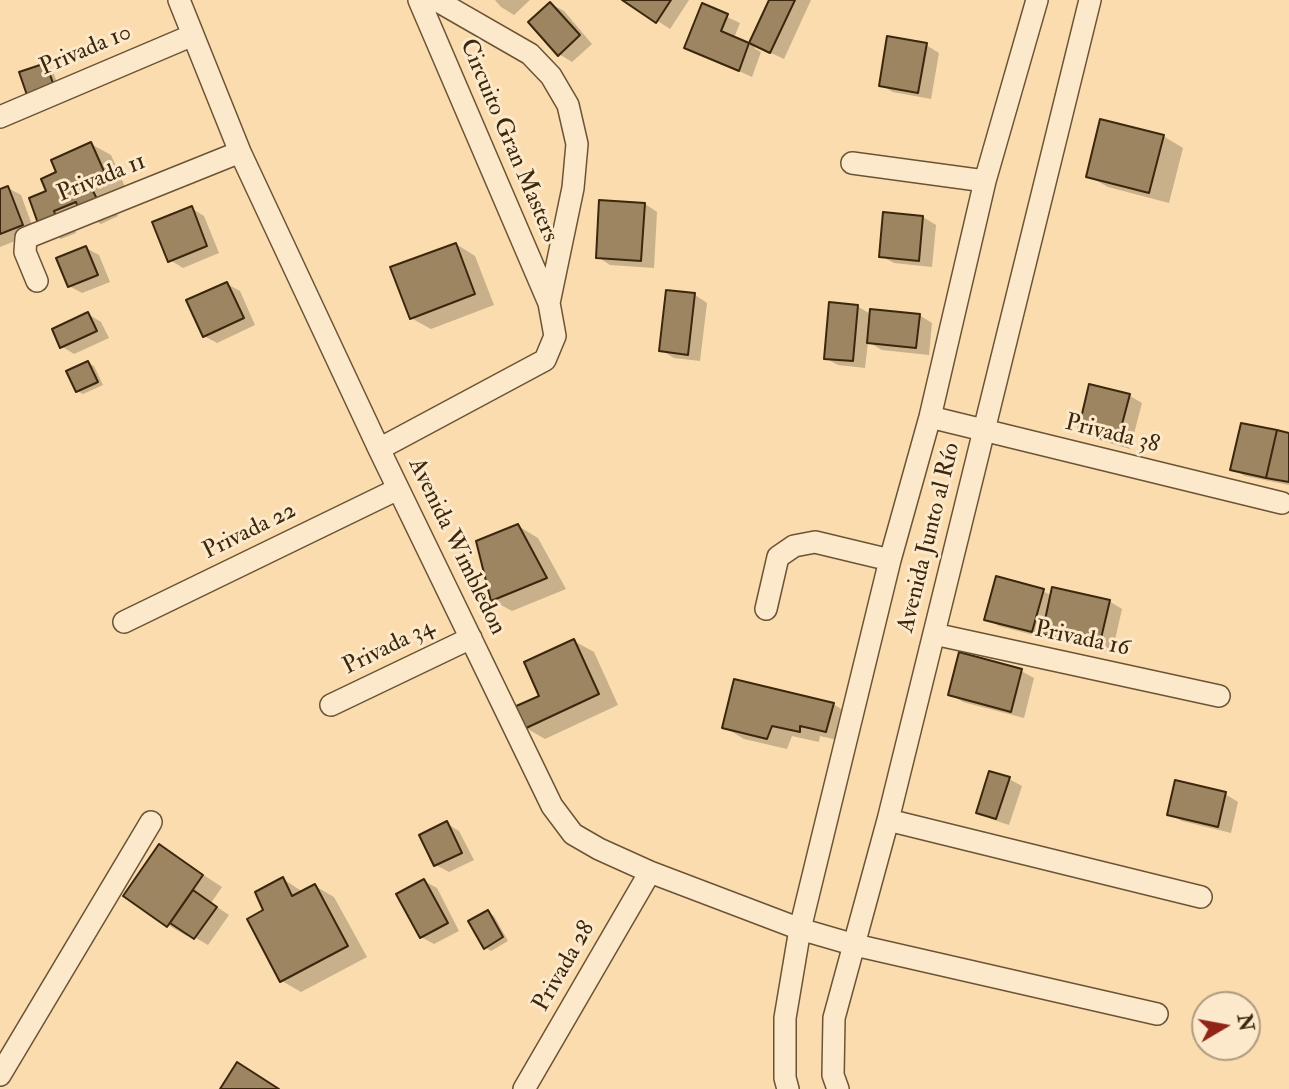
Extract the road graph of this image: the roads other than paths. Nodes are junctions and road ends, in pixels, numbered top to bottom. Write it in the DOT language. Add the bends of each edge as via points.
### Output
graph roads {
  1 [pos="179,0"];
  2 [pos="419,0"];
  3 [pos="436,0"];
  4 [pos="1037,0"];
  5 [pos="1090,0"];
  6 [pos="193,34"];
  7 [pos="0,117"];
  8 [pos="240,152"];
  9 [pos="852,163"];
  10 [pos="985,181"];
  11 [pos="37,281"];
  12 [pos="549,303"];
  13 [pos="930,417"];
  14 [pos="983,431"];
  15 [pos="379,449"];
  16 [pos="398,489"];
  17 [pos="1282,503"];
  18 [pos="890,560"];
  19 [pos="766,609"];
  20 [pos="124,622"];
  21 [pos="934,635"];
  22 [pos="471,638"];
  23 [pos="1219,696"];
  24 [pos="331,705"];
  25 [pos="888,820"];
  26 [pos="151,822"];
  27 [pos="650,872"];
  28 [pos="1201,897"];
  29 [pos="800,929"];
  30 [pos="855,945"];
  31 [pos="1157,1014"];
  32 [pos="0,1075"];
  33 [pos="524,1089"];
  34 [pos="788,1089"];
  35 [pos="838,1089"];
  1 -- 6 [label="street, Avenida Wimbledon"];
  2 -- 12 [label="street, Circuito Gran Masters"];
  3 -- 12 [label="street, Circuito Gran Masters" via="530,54 551,76 568,105 577,144 573,188"];
  4 -- 10 [label="street, Avenida Junto al Río"];
  5 -- 14 [label="street, Avenida Junto al Río"];
  6 -- 7 [label="street, Privada 10"];
  6 -- 8 [label="street, Avenida Wimbledon"];
  8 -- 11 [label="street, Privada 11" via="26,238 25,252"];
  8 -- 15 [label="street, Avenida Wimbledon"];
  9 -- 10 [label="street"];
  10 -- 13 [label="street, Avenida Junto al Río"];
  12 -- 15 [label="street, Circuito Gran Masters" via="555,336 545,359"];
  13 -- 14 [label="street, Privada 38"];
  13 -- 18 [label="street, Avenida Junto al Río"];
  14 -- 17 [label="street, Privada 38"];
  14 -- 21 [label="street, Avenida Junto al Río"];
  15 -- 16 [label="street, Avenida Wimbledon"];
  16 -- 20 [label="street, Privada 22"];
  16 -- 22 [label="street, Avenida Wimbledon"];
  18 -- 19 [label="street" via="815,542 794,546 778,557"];
  18 -- 29 [label="street, Avenida Junto al Río"];
  21 -- 23 [label="street, Privada 16"];
  21 -- 25 [label="street, Avenida Junto al Río"];
  22 -- 24 [label="street, Privada 34"];
  22 -- 27 [label="street, Avenida Wimbledon" via="552,806 573,834"];
  25 -- 28 [label="street"];
  25 -- 30 [label="street, Avenida Junto al Río"];
  26 -- 32 [label="street"];
  27 -- 29 [label="street, Avenida Wimbledon"];
  27 -- 33 [label="street, Privada 28"];
  29 -- 30 [label="street, Avenida Wimbledon"];
  29 -- 34 [label="street, Avenida Junto al Río" via="785,1017"];
  30 -- 31 [label="street, Avenida Wimbledon"];
  30 -- 35 [label="street, Avenida Junto al Río" via="834,1018 832,1075"];
}
